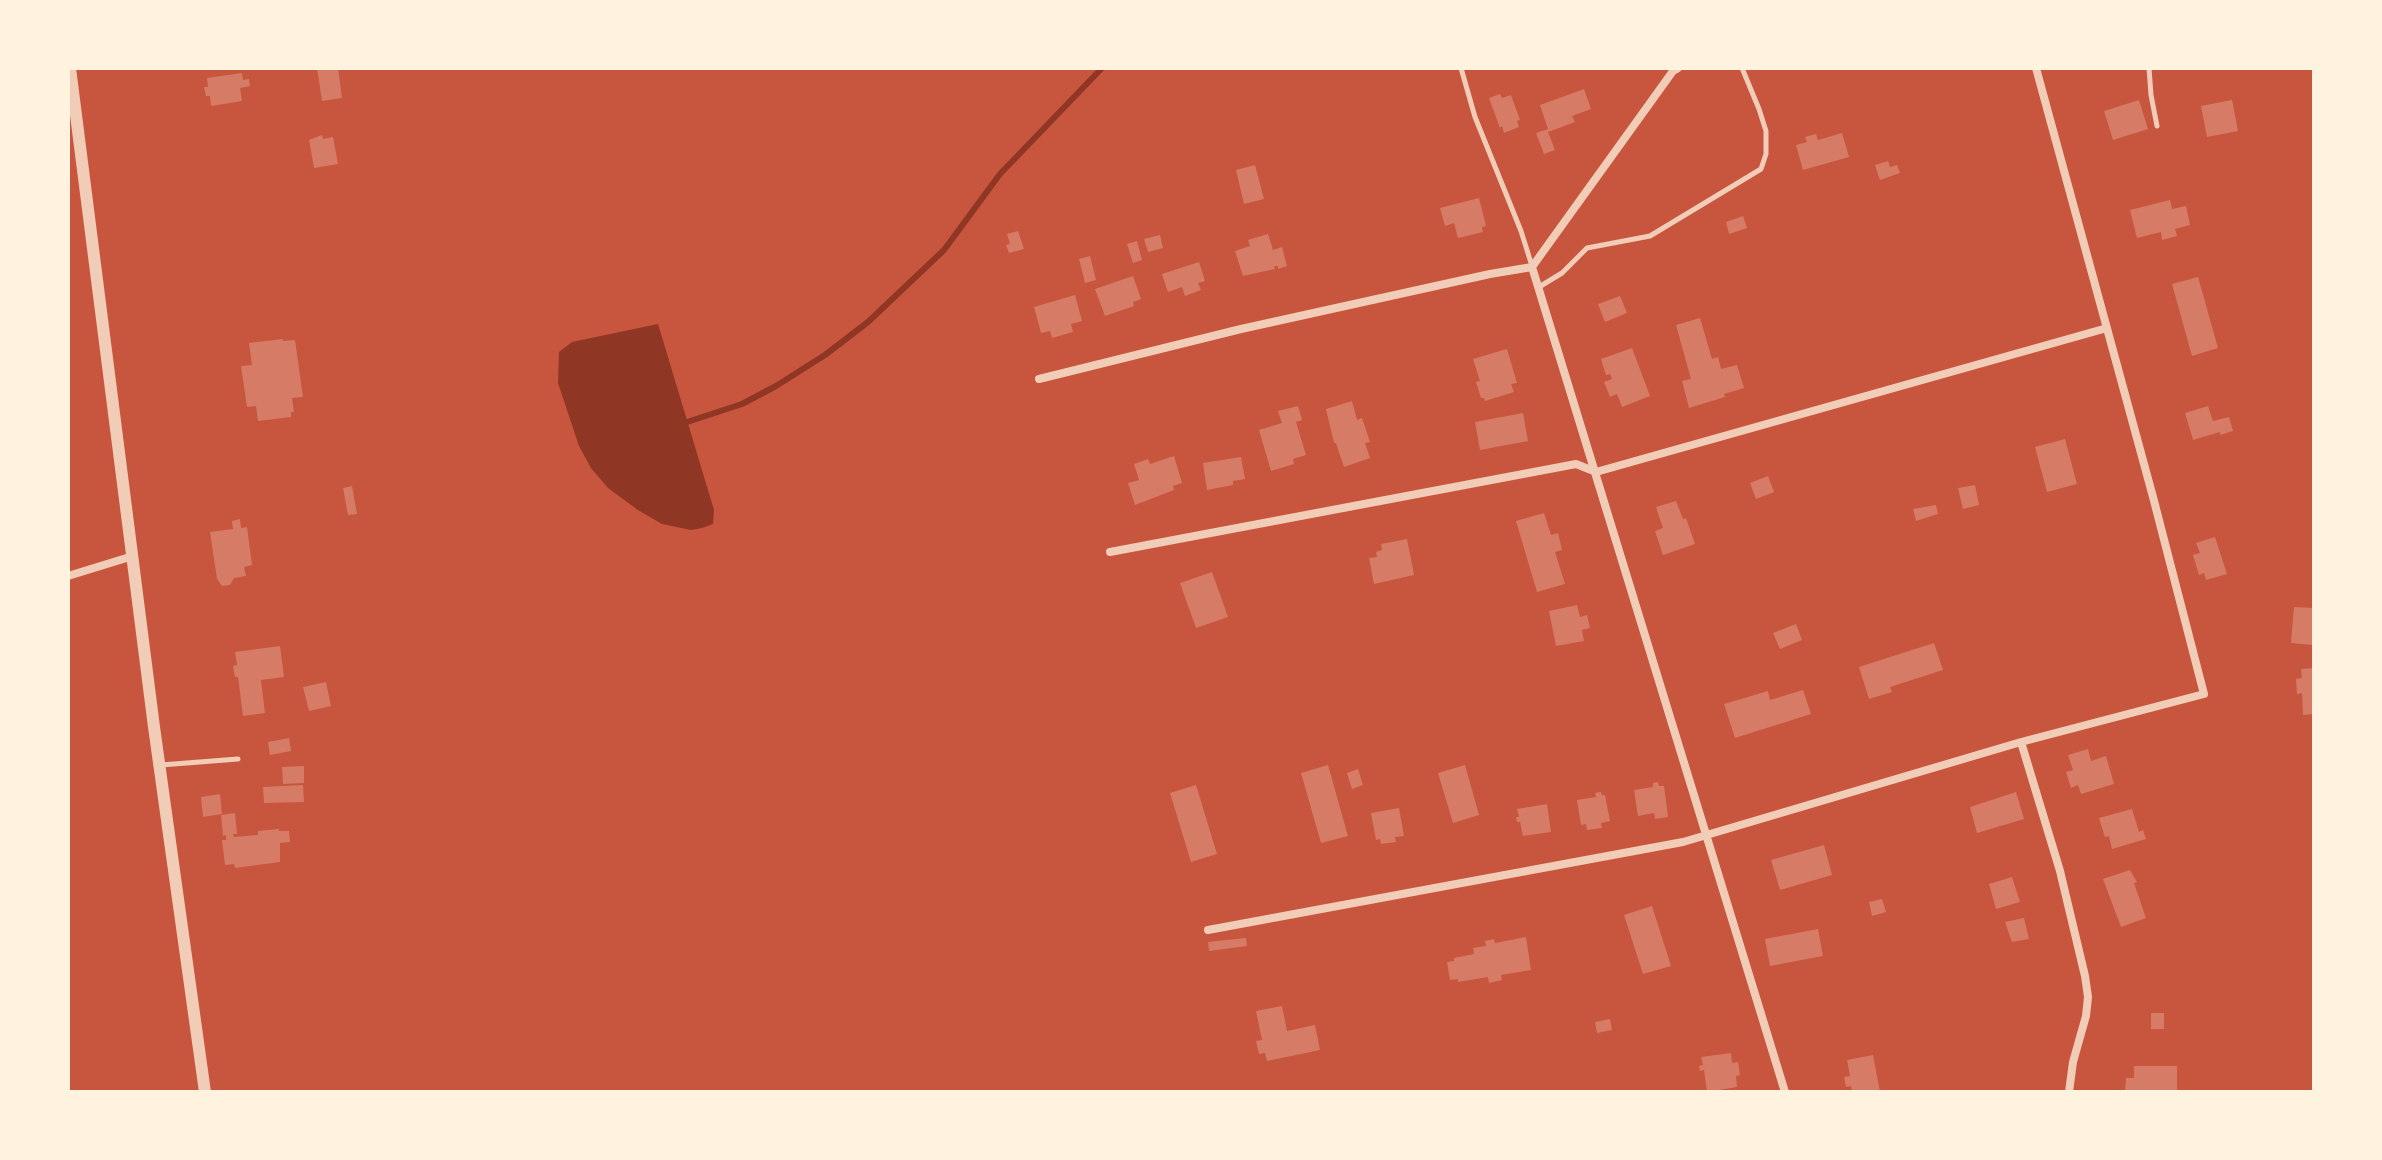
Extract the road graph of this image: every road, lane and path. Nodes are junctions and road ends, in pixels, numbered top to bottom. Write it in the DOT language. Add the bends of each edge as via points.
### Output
graph roads {
  1 [pos="70,68"];
  2 [pos="1461,68"];
  3 [pos="1678,68"];
  4 [pos="1742,68"];
  5 [pos="2036,68"];
  6 [pos="2149,68"];
  7 [pos="2157,126"];
  8 [pos="1532,267"];
  9 [pos="1538,288"];
  10 [pos="2107,328"];
  11 [pos="1039,379"];
  12 [pos="1596,472"];
  13 [pos="1110,552"];
  14 [pos="134,556"];
  15 [pos="68,576"];
  16 [pos="2021,742"];
  17 [pos="238,759"];
  18 [pos="160,765"];
  19 [pos="1705,836"];
  20 [pos="1208,930"];
  21 [pos="205,1092"];
  22 [pos="1785,1092"];
  23 [pos="2069,1092"];
  1 -- 14 [label="street"];
  2 -- 8 [label="lane"];
  3 -- 8 [label="street"];
  4 -- 9 [label="lane" via="1766,131 1761,169 1650,236 1587,248"];
  5 -- 10 [label="street"];
  6 -- 7 [label="lane"];
  8 -- 9 [label="street"];
  8 -- 11 [label="street" via="1241,329"];
  9 -- 12 [label="street"];
  10 -- 12 [label="street"];
  10 -- 16 [label="street" via="2204,694"];
  12 -- 13 [label="street" via="1576,464"];
  12 -- 19 [label="street"];
  14 -- 15 [label="street"];
  14 -- 18 [label="street"];
  16 -- 19 [label="street"];
  16 -- 23 [label="street" via="2060,871 2088,997"];
  17 -- 18 [label="lane"];
  18 -- 21 [label="street"];
  19 -- 20 [label="street"];
  19 -- 22 [label="street"];
}
